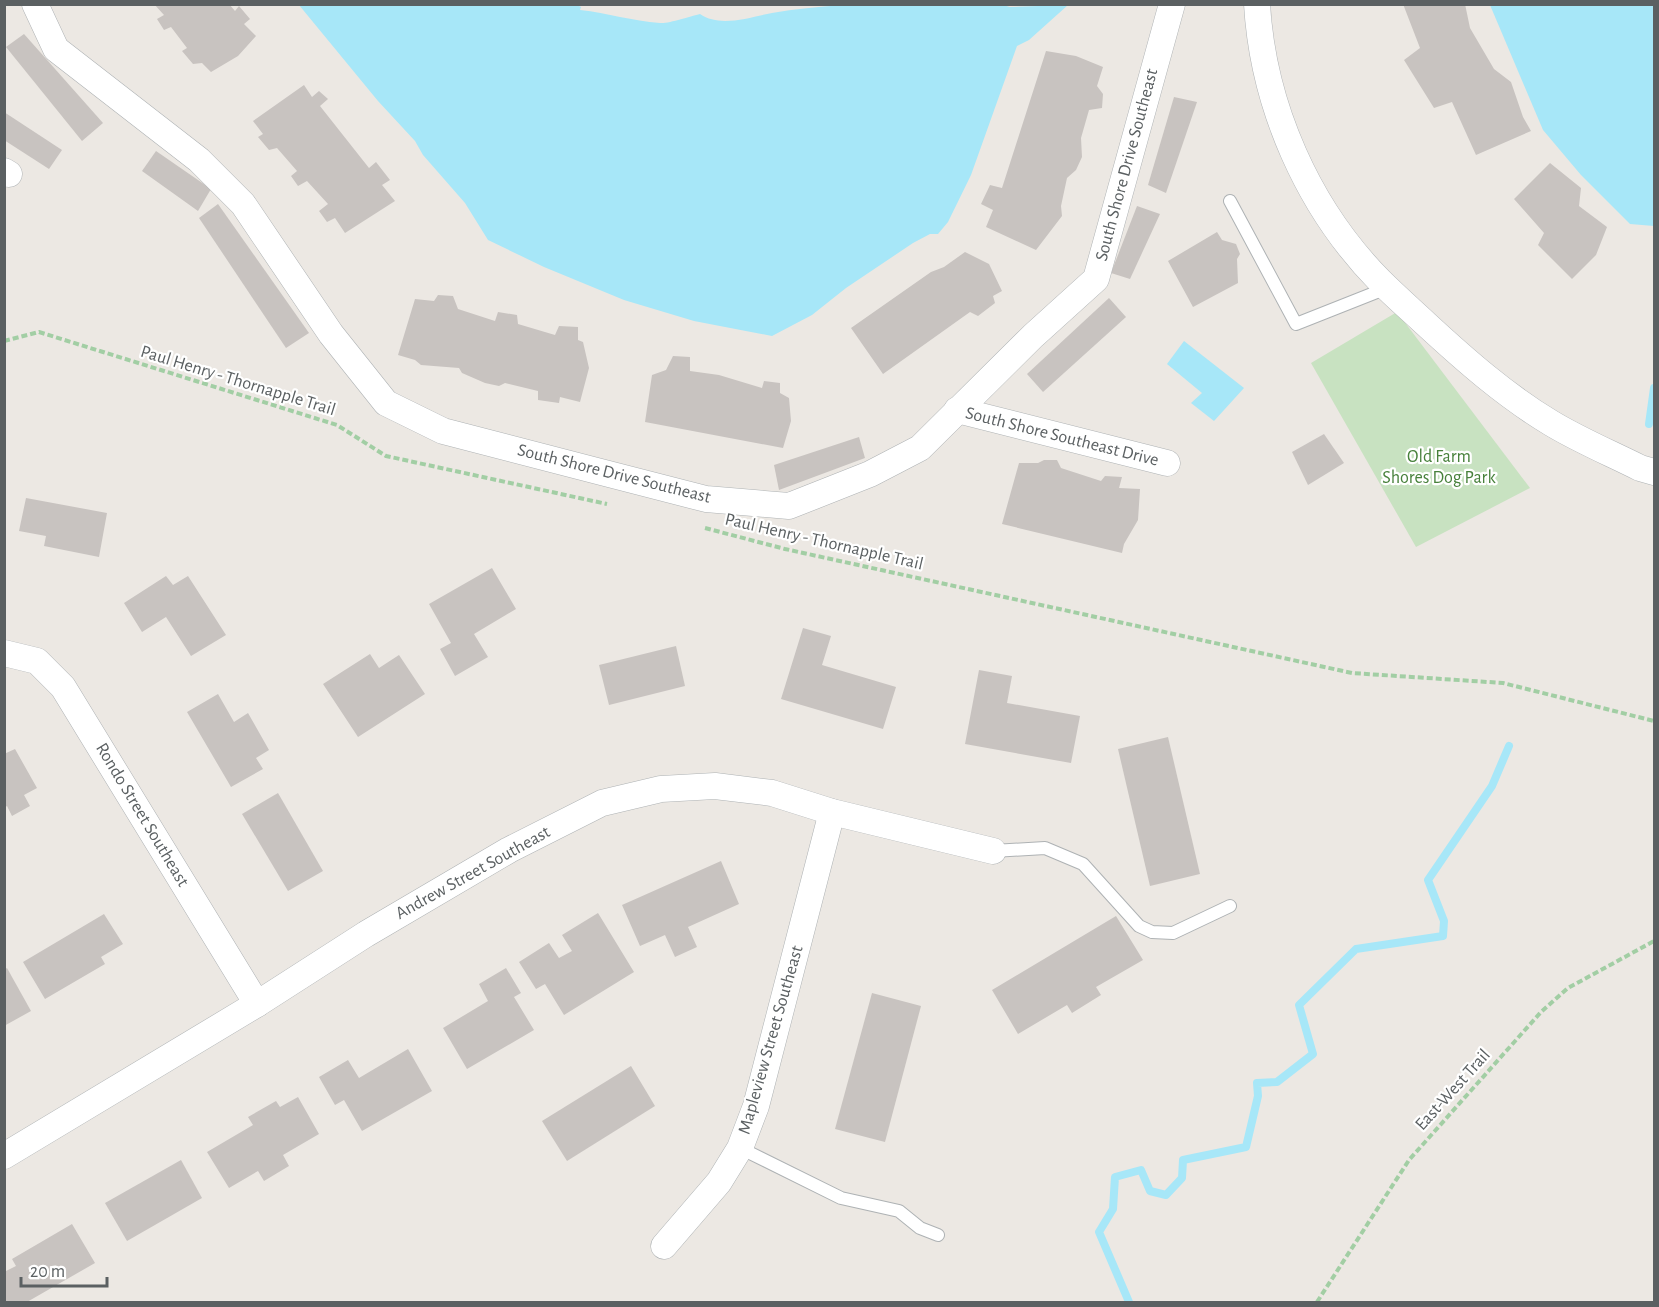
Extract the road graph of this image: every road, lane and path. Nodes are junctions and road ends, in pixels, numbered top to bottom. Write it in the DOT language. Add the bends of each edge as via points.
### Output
graph roads {
  1 [pos="34,4"];
  2 [pos="1172,4"];
  3 [pos="1257,4"];
  4 [pos="1230,201"];
  5 [pos="1387,288"];
  6 [pos="4,341"];
  7 [pos="957,410"];
  8 [pos="1167,463"];
  9 [pos="1654,472"];
  10 [pos="609,505"];
  11 [pos="697,527"];
  12 [pos="4,653"];
  13 [pos="1654,721"];
  14 [pos="832,812"];
  15 [pos="993,851"];
  16 [pos="1230,906"];
  17 [pos="1654,941"];
  18 [pos="257,1004"];
  19 [pos="740,1148"];
  20 [pos="4,1156"];
  21 [pos="938,1235"];
  22 [pos="664,1246"];
  23 [pos="1317,1302"];
  1 -- 7 [label="street, South Shore Drive Southeast" via="56,50 199,160 243,204 331,334 386,403 443,431 706,499 789,506 870,474 920,448"];
  2 -- 7 [label="street, South Shore Drive Southeast" via="1096,279"];
  3 -- 5 [label="street" via="1259,31 1282,128 1304,176 1335,226"];
  4 -- 5 [label="lane" via="1296,324"];
  5 -- 9 [label="street" via="1467,363 1551,423"];
  6 -- 10 [label="path, Paul Henry - Thornapple Trail" via="39,333 337,425 386,456"];
  7 -- 8 [label="street, South Shore Southeast Drive"];
  11 -- 13 [label="path, Paul Henry - Thornapple Trail" via="1352,673 1503,683"];
  12 -- 18 [label="street, Rondo Street Southeast" via="37,661 63,687"];
  14 -- 15 [label="street, Andrew Street Southeast"];
  14 -- 18 [label="street, Andrew Street Southeast" via="772,793 715,786 661,789 602,803 509,850"];
  14 -- 19 [label="street, Mapleview Street Southeast" via="756,1106"];
  15 -- 16 [label="lane" via="1045,848 1083,864 1139,926 1152,932 1173,933"];
  17 -- 23 [label="path, East-West Trail" via="1568,988 1541,1012 1409,1160"];
  18 -- 20 [label="street, Andrew Street Southeast"];
  19 -- 21 [label="lane" via="841,1198 899,1211 920,1228"];
  19 -- 22 [label="street, Mapleview Street Southeast" via="719,1182"];
}
